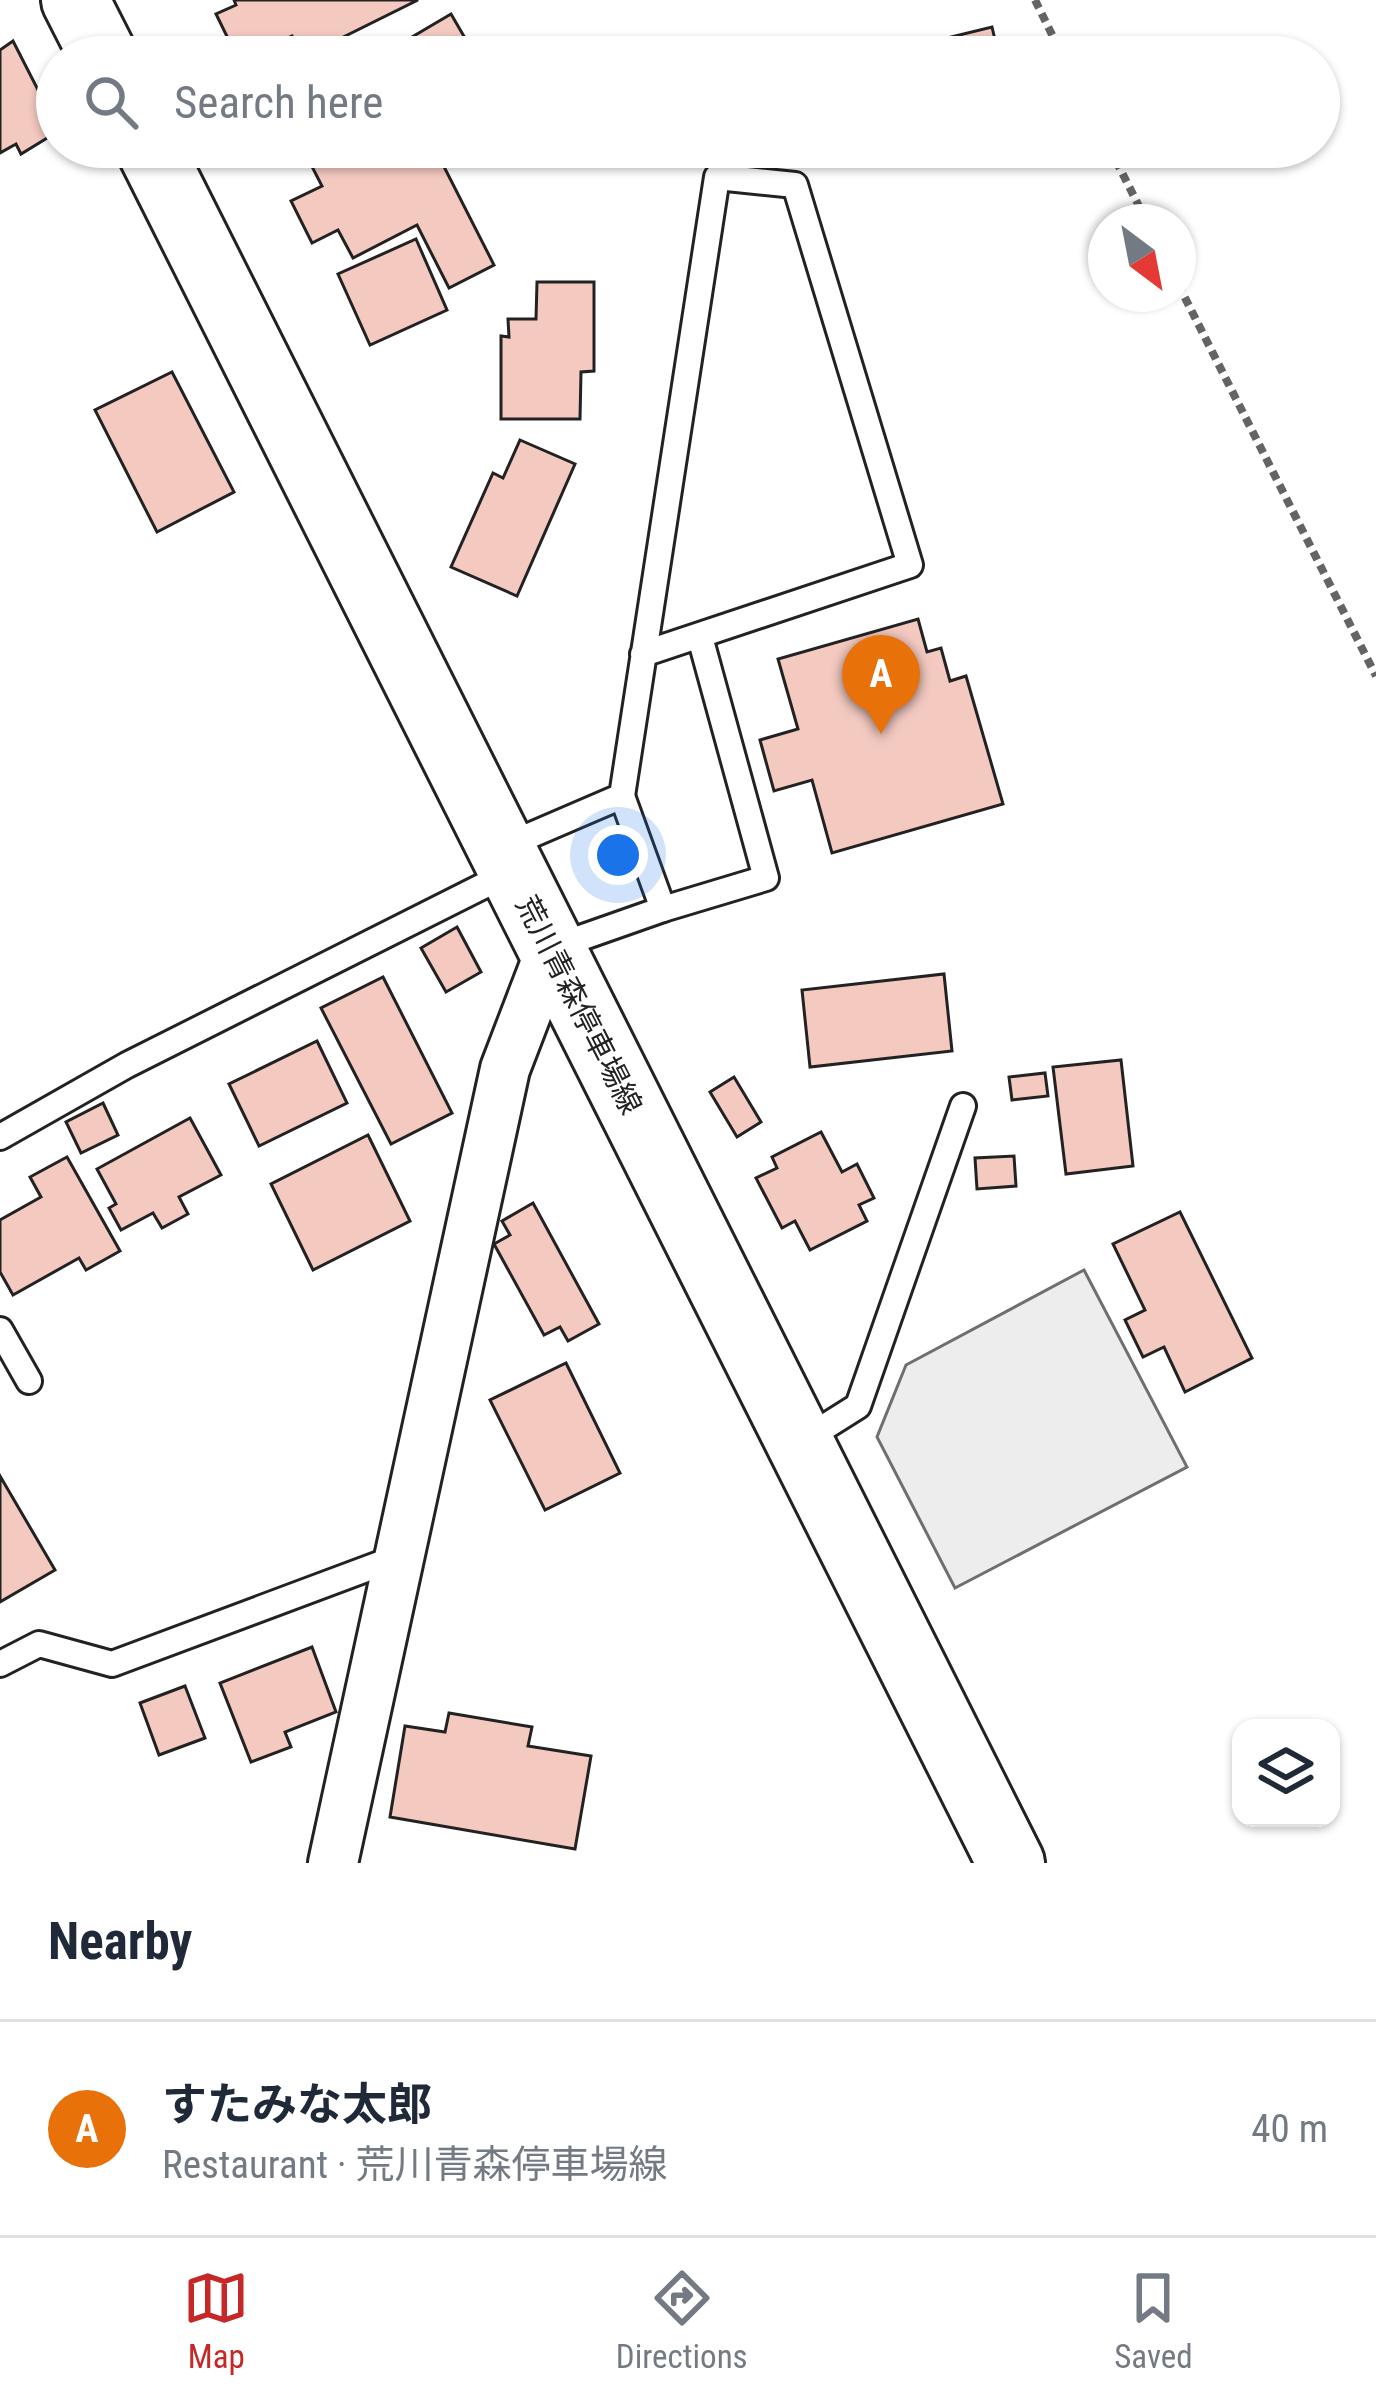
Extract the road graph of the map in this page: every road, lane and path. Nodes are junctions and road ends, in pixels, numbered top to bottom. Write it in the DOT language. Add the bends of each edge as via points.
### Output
graph roads {
  1 [pos="75,0"];
  2 [pos="1035,0"];
  3 [pos="93,36"];
  4 [pos="1053,36"];
  5 [pos="160,168"];
  6 [pos="1120,168"];
  7 [pos="1138,204"];
  8 [pos="1192,312"];
  9 [pos="700,637"];
  10 [pos="644,654"];
  11 [pos="1376,676"];
  12 [pos="622,796"];
  13 [pos="506,860"];
  14 [pos="662,909"];
  15 [pos="551,949"];
  16 [pos="963,1106"];
  17 [pos="0,1137"];
  18 [pos="0,1330"];
  19 [pos="29,1382"];
  20 [pos="799,1442"];
  21 [pos="403,1555"];
  22 [pos="0,1664"];
  23 [pos="333,1863"];
  24 [pos="1011,1863"];
  1 -- 3 [label="main road"];
  2 -- 4 [label="path"];
  5 -- 13 [label="main road, 荒川青森停車場線"];
  6 -- 7 [label="path"];
  8 -- 11 [label="path"];
  9 -- 10 [label="lane"];
  9 -- 10 [label="lane" via="910,565 795,185 717,177"];
  9 -- 14 [label="lane" via="766,878"];
  10 -- 12 [label="lane"];
  12 -- 13 [label="lane"];
  12 -- 14 [label="lane"];
  13 -- 15 [label="main road, 荒川青森停車場線"];
  13 -- 17 [label="lane"];
  14 -- 15 [label="lane"];
  15 -- 20 [label="main road, 荒川青森停車場線"];
  15 -- 21 [label="street" via="506,1069"];
  16 -- 20 [label="lane" via="858,1406"];
  18 -- 19 [label="lane"];
  20 -- 24 [label="main road, 荒川青森停車場線"];
  21 -- 22 [label="lane" via="112,1664 39,1644"];
  21 -- 23 [label="street"];
}
